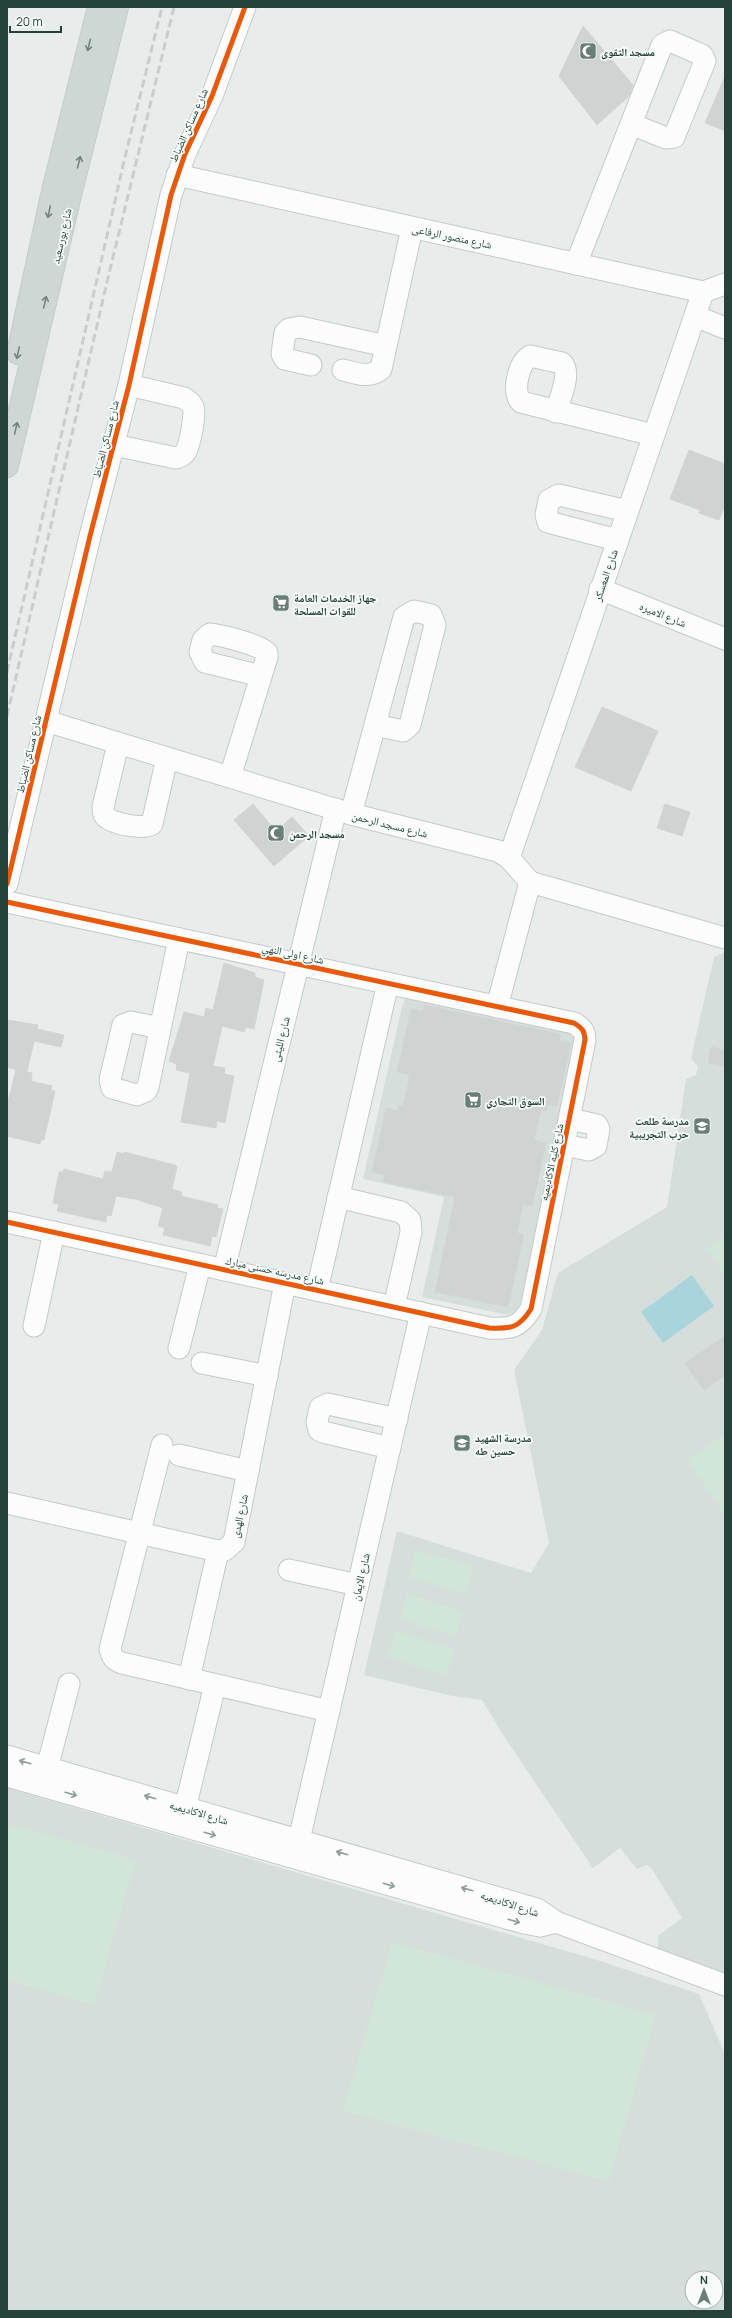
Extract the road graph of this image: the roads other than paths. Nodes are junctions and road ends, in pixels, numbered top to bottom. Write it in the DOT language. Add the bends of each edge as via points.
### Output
graph roads {
  1 [pos="99,7"];
  2 [pos="117,7"];
  3 [pos="245,7"];
  4 [pos="631,124"];
  5 [pos="177,175"];
  6 [pos="62,193"];
  7 [pos="412,228"];
  8 [pos="576,264"];
  9 [pos="725,284"];
  10 [pos="703,292"];
  11 [pos="695,316"];
  12 [pos="725,328"];
  13 [pos="386,346"];
  14 [pos="311,365"];
  15 [pos="343,370"];
  16 [pos="129,385"];
  17 [pos="7,404"];
  18 [pos="556,412"];
  19 [pos="653,435"];
  20 [pos="114,445"];
  21 [pos="7,466"];
  22 [pos="627,511"];
  23 [pos="617,540"];
  24 [pos="600,589"];
  25 [pos="725,639"];
  26 [pos="261,676"];
  27 [pos="46,721"];
  28 [pos="375,725"];
  29 [pos="118,744"];
  30 [pos="167,758"];
  31 [pos="230,777"];
  32 [pos="344,812"];
  33 [pos="509,858"];
  34 [pos="530,882"];
  35 [pos="7,884"];
  36 [pos="7,902"];
  37 [pos="725,938"];
  38 [pos="179,939"];
  39 [pos="298,965"];
  40 [pos="388,983"];
  41 [pos="497,1007"];
  42 [pos="574,1023"];
  43 [pos="160,1028"];
  44 [pos="570,1118"];
  45 [pos="564,1145"];
  46 [pos="338,1197"];
  47 [pos="7,1222"];
  48 [pos="54,1232"];
  49 [pos="200,1264"];
  50 [pos="224,1270"];
  51 [pos="285,1283"];
  52 [pos="317,1290"];
  53 [pos="394,1307"];
  54 [pos="531,1309"];
  55 [pos="421,1313"];
  56 [pos="34,1326"];
  57 [pos="179,1348"];
  58 [pos="202,1363"];
  59 [pos="267,1376"];
  60 [pos="397,1419"];
  61 [pos="390,1448"];
  62 [pos="248,1471"];
  63 [pos="7,1504"];
  64 [pos="140,1533"];
  65 [pos="218,1551"];
  66 [pos="289,1570"];
  67 [pos="358,1585"];
  68 [pos="189,1679"];
  69 [pos="70,1684"];
  70 [pos="215,1685"];
  71 [pos="329,1711"];
  72 [pos="7,1756"];
  73 [pos="7,1776"];
  74 [pos="45,1777"];
  75 [pos="183,1816"];
  76 [pos="298,1840"];
  77 [pos="415,1883"];
  78 [pos="725,1985"];
  1 -- 6 [label="main road, شارع بورسعيد, one-way"];
  6 -- 2 [label="main road, شارع بورسعيد, one-way"];
  3 -- 5 [label="street, شارع مساكن الضباط" via="212,96"];
  4 -- 4 [label="street" via="662,45 670,41 702,55 705,61 674,137 666,138"];
  4 -- 8 [label="street"];
  5 -- 7 [label="street, شارع منصور الرفاعى"];
  5 -- 16 [label="street, شارع مساكن الضباط" via="166,214"];
  6 -- 17 [label="main road, شارع بورسعيد, one-way"];
  21 -- 6 [label="main road, شارع بورسعيد, one-way"];
  7 -- 8 [label="street, شارع منصور الرفاعى"];
  7 -- 13 [label="street"];
  8 -- 10 [label="street, شارع منصور الرفاعى"];
  9 -- 10 [label="street"];
  10 -- 11 [label="street, شارع المعسكر"];
  11 -- 12 [label="street"];
  11 -- 19 [label="street, شارع المعسكر"];
  13 -- 14 [label="street" via="300,327 289,329 285,333 282,354 285,359"];
  13 -- 15 [label="street" via="381,369 376,374"];
  16 -- 20 [label="street, شارع مساكن الضباط"];
  16 -- 20 [label="street" via="184,398 190,402 194,408 194,415 187,450 183,456 176,458"];
  18 -- 19 [label="street"];
  19 -- 22 [label="street, شارع المعسكر"];
  20 -- 27 [label="street, شارع مساكن الضباط"];
  22 -- 23 [label="street, شارع المعسكر"];
  22 -- 23 [label="street" via="559,495 549,500 546,515 548,522"];
  23 -- 24 [label="street, شارع المعسكر"];
  24 -- 25 [label="street, شارع الاميره"];
  24 -- 33 [label="street, شارع المعسكر"];
  26 -- 31 [label="street"];
  27 -- 29 [label="street, شارع مسجد الرحمن"];
  27 -- 35 [label="street, شارع مساكن الضباط"];
  28 -- 28 [label="street, شارع الليثى" via="404,617 414,611 431,616 436,625 410,725 403,731"];
  28 -- 32 [label="street, شارع الليثى"];
  29 -- 30 [label="street, شارع مسجد الرحمن"];
  29 -- 30 [label="street" via="103,807 103,812 109,820 140,828 152,824"];
  30 -- 31 [label="street, شارع مسجد الرحمن"];
  31 -- 32 [label="street, شارع مسجد الرحمن"];
  32 -- 33 [label="street, شارع مسجد الرحمن" via="498,851"];
  32 -- 39 [label="street, شارع الليثى"];
  33 -- 34 [label="street, شارع مسجد الرحمن"];
  34 -- 37 [label="street"];
  34 -- 41 [label="street"];
  36 -- 38 [label="street, شارع اولى النهي"];
  38 -- 39 [label="street, شارع اولى النهي"];
  38 -- 43 [label="street"];
  39 -- 40 [label="street, شارع اولى النهي"];
  39 -- 50 [label="street, شارع الليثى"];
  40 -- 41 [label="street, شارع اولى النهي"];
  40 -- 46 [label="street"];
  41 -- 42 [label="street, شارع اولى النهي"];
  42 -- 44 [label="street, شارع كليه الاكاديميه" via="585,1033 585,1040"];
  44 -- 45 [label="street, شارع كليه الاكاديميه"];
  44 -- 45 [label="street" via="597,1125 599,1130 596,1146 590,1150"];
  45 -- 54 [label="street, شارع كليه الاكاديميه"];
  46 -- 52 [label="street"];
  46 -- 53 [label="street" via="401,1212 410,1220 411,1232"];
  47 -- 48 [label="street, شارع مدرسه حسنى مبارك"];
  48 -- 49 [label="street, شارع مدرسه حسنى مبارك"];
  48 -- 56 [label="street"];
  49 -- 50 [label="street, شارع مدرسه حسنى مبارك"];
  49 -- 57 [label="street"];
  50 -- 51 [label="street, شارع مدرسه حسنى مبارك"];
  51 -- 52 [label="street, شارع مدرسه حسنى مبارك"];
  51 -- 59 [label="street, شارع الهدى"];
  52 -- 53 [label="street, شارع مدرسه حسنى مبارك"];
  53 -- 55 [label="street, شارع مدرسه حسنى مبارك"];
  54 -- 55 [label="street, شارع مدرسه حسنى مبارك" via="524,1320 504,1329"];
  55 -- 60 [label="street, شارع الايمان"];
  58 -- 59 [label="street"];
  59 -- 62 [label="street, شارع الهدى"];
  60 -- 61 [label="street, شارع الايمان"];
  60 -- 61 [label="street" via="328,1404 320,1408 317,1422 319,1430"];
  61 -- 67 [label="street, شارع الايمان"];
  62 -- 64 [label="street" via="170,1450"];
  62 -- 65 [label="street, شارع الهدى" via="234,1542 225,1550"];
  63 -- 64 [label="street"];
  64 -- 65 [label="street"];
  64 -- 68 [label="street" via="110,1649 111,1656 122,1663"];
  65 -- 68 [label="street"];
  66 -- 67 [label="street"];
  67 -- 71 [label="street, شارع الايمان"];
  68 -- 70 [label="street"];
  69 -- 74 [label="street"];
  70 -- 71 [label="street"];
  70 -- 75 [label="street"];
  71 -- 76 [label="street, شارع الايمان"];
  74 -- 72 [label="street, شارع الاكاديميه, one-way"];
  73 -- 74 [label="street, شارع الاكاديميه"];
  74 -- 75 [label="street, شارع الاكاديميه"];
  75 -- 76 [label="street, شارع الاكاديميه"];
  75 -- 77 [label="street, شارع الاكاديميه, one-way"];
  77 -- 76 [label="street, شارع الاكاديميه, one-way"];
  77 -- 78 [label="street, شارع الاكاديميه" via="537,1909 556,1922"];
}
